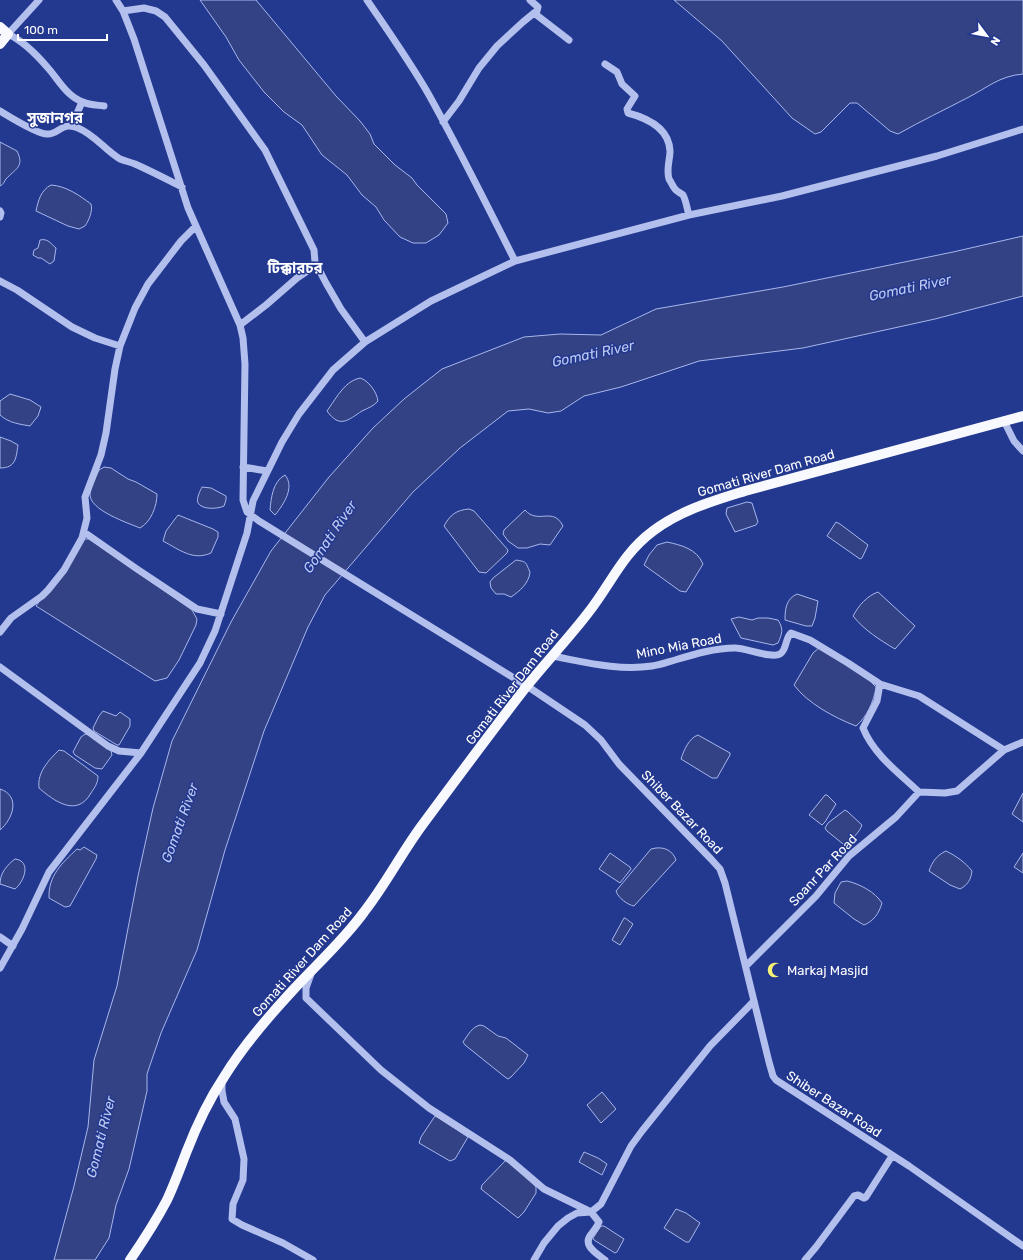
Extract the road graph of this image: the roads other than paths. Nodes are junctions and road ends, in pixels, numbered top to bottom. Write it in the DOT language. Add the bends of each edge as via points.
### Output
graph roads {
  1 [pos="39,0"];
  2 [pos="116,0"];
  3 [pos="367,0"];
  4 [pos="530,0"];
  5 [pos="123,11"];
  6 [pos="534,13"];
  7 [pos="4,31"];
  8 [pos="569,40"];
  9 [pos="0,44"];
  10 [pos="605,64"];
  11 [pos="82,102"];
  12 [pos="104,106"];
  13 [pos="0,111"];
  14 [pos="442,122"];
  15 [pos="76,127"];
  16 [pos="1023,129"];
  17 [pos="182,187"];
  18 [pos="0,211"];
  19 [pos="689,215"];
  20 [pos="0,217"];
  21 [pos="196,226"];
  22 [pos="515,261"];
  23 [pos="316,265"];
  24 [pos="0,281"];
  25 [pos="240,325"];
  26 [pos="365,342"];
  27 [pos="120,346"];
  28 [pos="1023,416"];
  29 [pos="1004,421"];
  30 [pos="1023,451"];
  31 [pos="243,467"];
  32 [pos="268,471"];
  33 [pos="250,516"];
  34 [pos="84,532"];
  35 [pos="220,614"];
  36 [pos="0,632"];
  37 [pos="552,656"];
  38 [pos="0,667"];
  39 [pos="880,684"];
  40 [pos="527,686"];
  41 [pos="1023,742"];
  42 [pos="1004,750"];
  43 [pos="141,753"];
  44 [pos="919,792"];
  45 [pos="0,938"];
  46 [pos="13,946"];
  47 [pos="746,966"];
  48 [pos="0,968"];
  49 [pos="312,970"];
  50 [pos="754,1001"];
  51 [pos="223,1078"];
  52 [pos="892,1156"];
  53 [pos="591,1212"];
  54 [pos="1023,1246"];
  55 [pos="130,1260"];
  56 [pos="313,1260"];
  57 [pos="534,1260"];
  58 [pos="605,1260"];
  59 [pos="805,1260"];
  1 -- 7 [label="street"];
  2 -- 5 [label="street"];
  3 -- 14 [label="street" via="413,69"];
  4 -- 6 [label="street" via="538,7"];
  5 -- 17 [label="street"];
  5 -- 23 [label="street" via="150,8 156,11 165,17 204,64 265,150 314,250"];
  6 -- 8 [label="street"];
  6 -- 14 [label="street" via="497,46"];
  7 -- 9 [label="main road"];
  7 -- 11 [label="street" via="35,54 66,90"];
  10 -- 19 [label="street" via="617,72 622,84 635,96 627,109 628,113 650,121 668,138 669,178 676,190 684,196"];
  11 -- 12 [label="street"];
  11 -- 15 [label="street" via="75,118"];
  13 -- 15 [label="street" via="43,134 64,126"];
  14 -- 22 [label="street"];
  15 -- 17 [label="street" via="121,159"];
  16 -- 19 [label="street" via="937,156 782,196"];
  17 -- 21 [label="street"];
  18 -- 20 [label="street"];
  19 -- 22 [label="street"];
  21 -- 25 [label="street"];
  21 -- 27 [label="street" via="148,284"];
  22 -- 26 [label="street" via="431,301"];
  23 -- 25 [label="street"];
  23 -- 26 [label="street" via="341,310"];
  24 -- 27 [label="street" via="72,327"];
  25 -- 31 [label="street" via="245,364"];
  26 -- 32 [label="street" via="334,370 316,391 299,414"];
  27 -- 34 [label="street" via="106,433 85,497 88,518"];
  28 -- 29 [label="main road, Gomati River Dam Road"];
  29 -- 30 [label="street" via="1014,441"];
  29 -- 37 [label="main road, Gomati River Dam Road" via="745,490 682,513 652,532 625,558 588,614"];
  31 -- 32 [label="street"];
  31 -- 33 [label="street" via="243,500"];
  32 -- 33 [label="street" via="253,501"];
  33 -- 35 [label="street" via="247,533"];
  33 -- 40 [label="street, Shiber Bazar Road"];
  34 -- 35 [label="street" via="197,609"];
  34 -- 36 [label="street" via="64,570 48,590 11,618"];
  35 -- 43 [label="street" via="200,663"];
  37 -- 39 [label="street, Mino Mia Road" via="596,665 633,668 654,666 700,652 720,649 737,648 779,655 791,632 810,640"];
  37 -- 40 [label="main road, Gomati River Dam Road"];
  38 -- 43 [label="street" via="108,746 119,751"];
  39 -- 42 [label="street, Mino Mia Road" via="919,696"];
  39 -- 44 [label="street" via="877,701 863,728 883,758"];
  40 -- 47 [label="street, Shiber Bazar Road" via="593,732 619,764 720,869"];
  40 -- 49 [label="main road, Gomati River Dam Road" via="422,825 366,910 340,942"];
  41 -- 42 [label="street"];
  42 -- 44 [label="street" via="957,791"];
  43 -- 46 [label="street" via="49,872"];
  44 -- 47 [label="street, Soanr Par Road" via="896,817 849,856 816,896"];
  45 -- 46 [label="street"];
  46 -- 48 [label="street"];
  47 -- 50 [label="street, Shiber Bazar Road"];
  49 -- 51 [label="main road, Gomati River Dam Road" via="269,1016"];
  49 -- 53 [label="street" via="306,988 306,998 381,1070 428,1108 510,1160 544,1189"];
  50 -- 52 [label="street, Shiber Bazar Road" via="776,1080"];
  50 -- 53 [label="street" via="710,1046 642,1131 601,1204"];
  51 -- 55 [label="main road, Gomati River Dam Road" via="194,1133 168,1199"];
  51 -- 56 [label="street" via="224,1102 235,1119 244,1159 244,1180 233,1204 232,1219"];
  52 -- 54 [label="street, Shiber Bazar Road"];
  52 -- 59 [label="street" via="866,1197 854,1196"];
  53 -- 57 [label="street" via="577,1213 558,1226"];
  53 -- 58 [label="street" via="599,1222 587,1239 588,1243 591,1249"];
}
